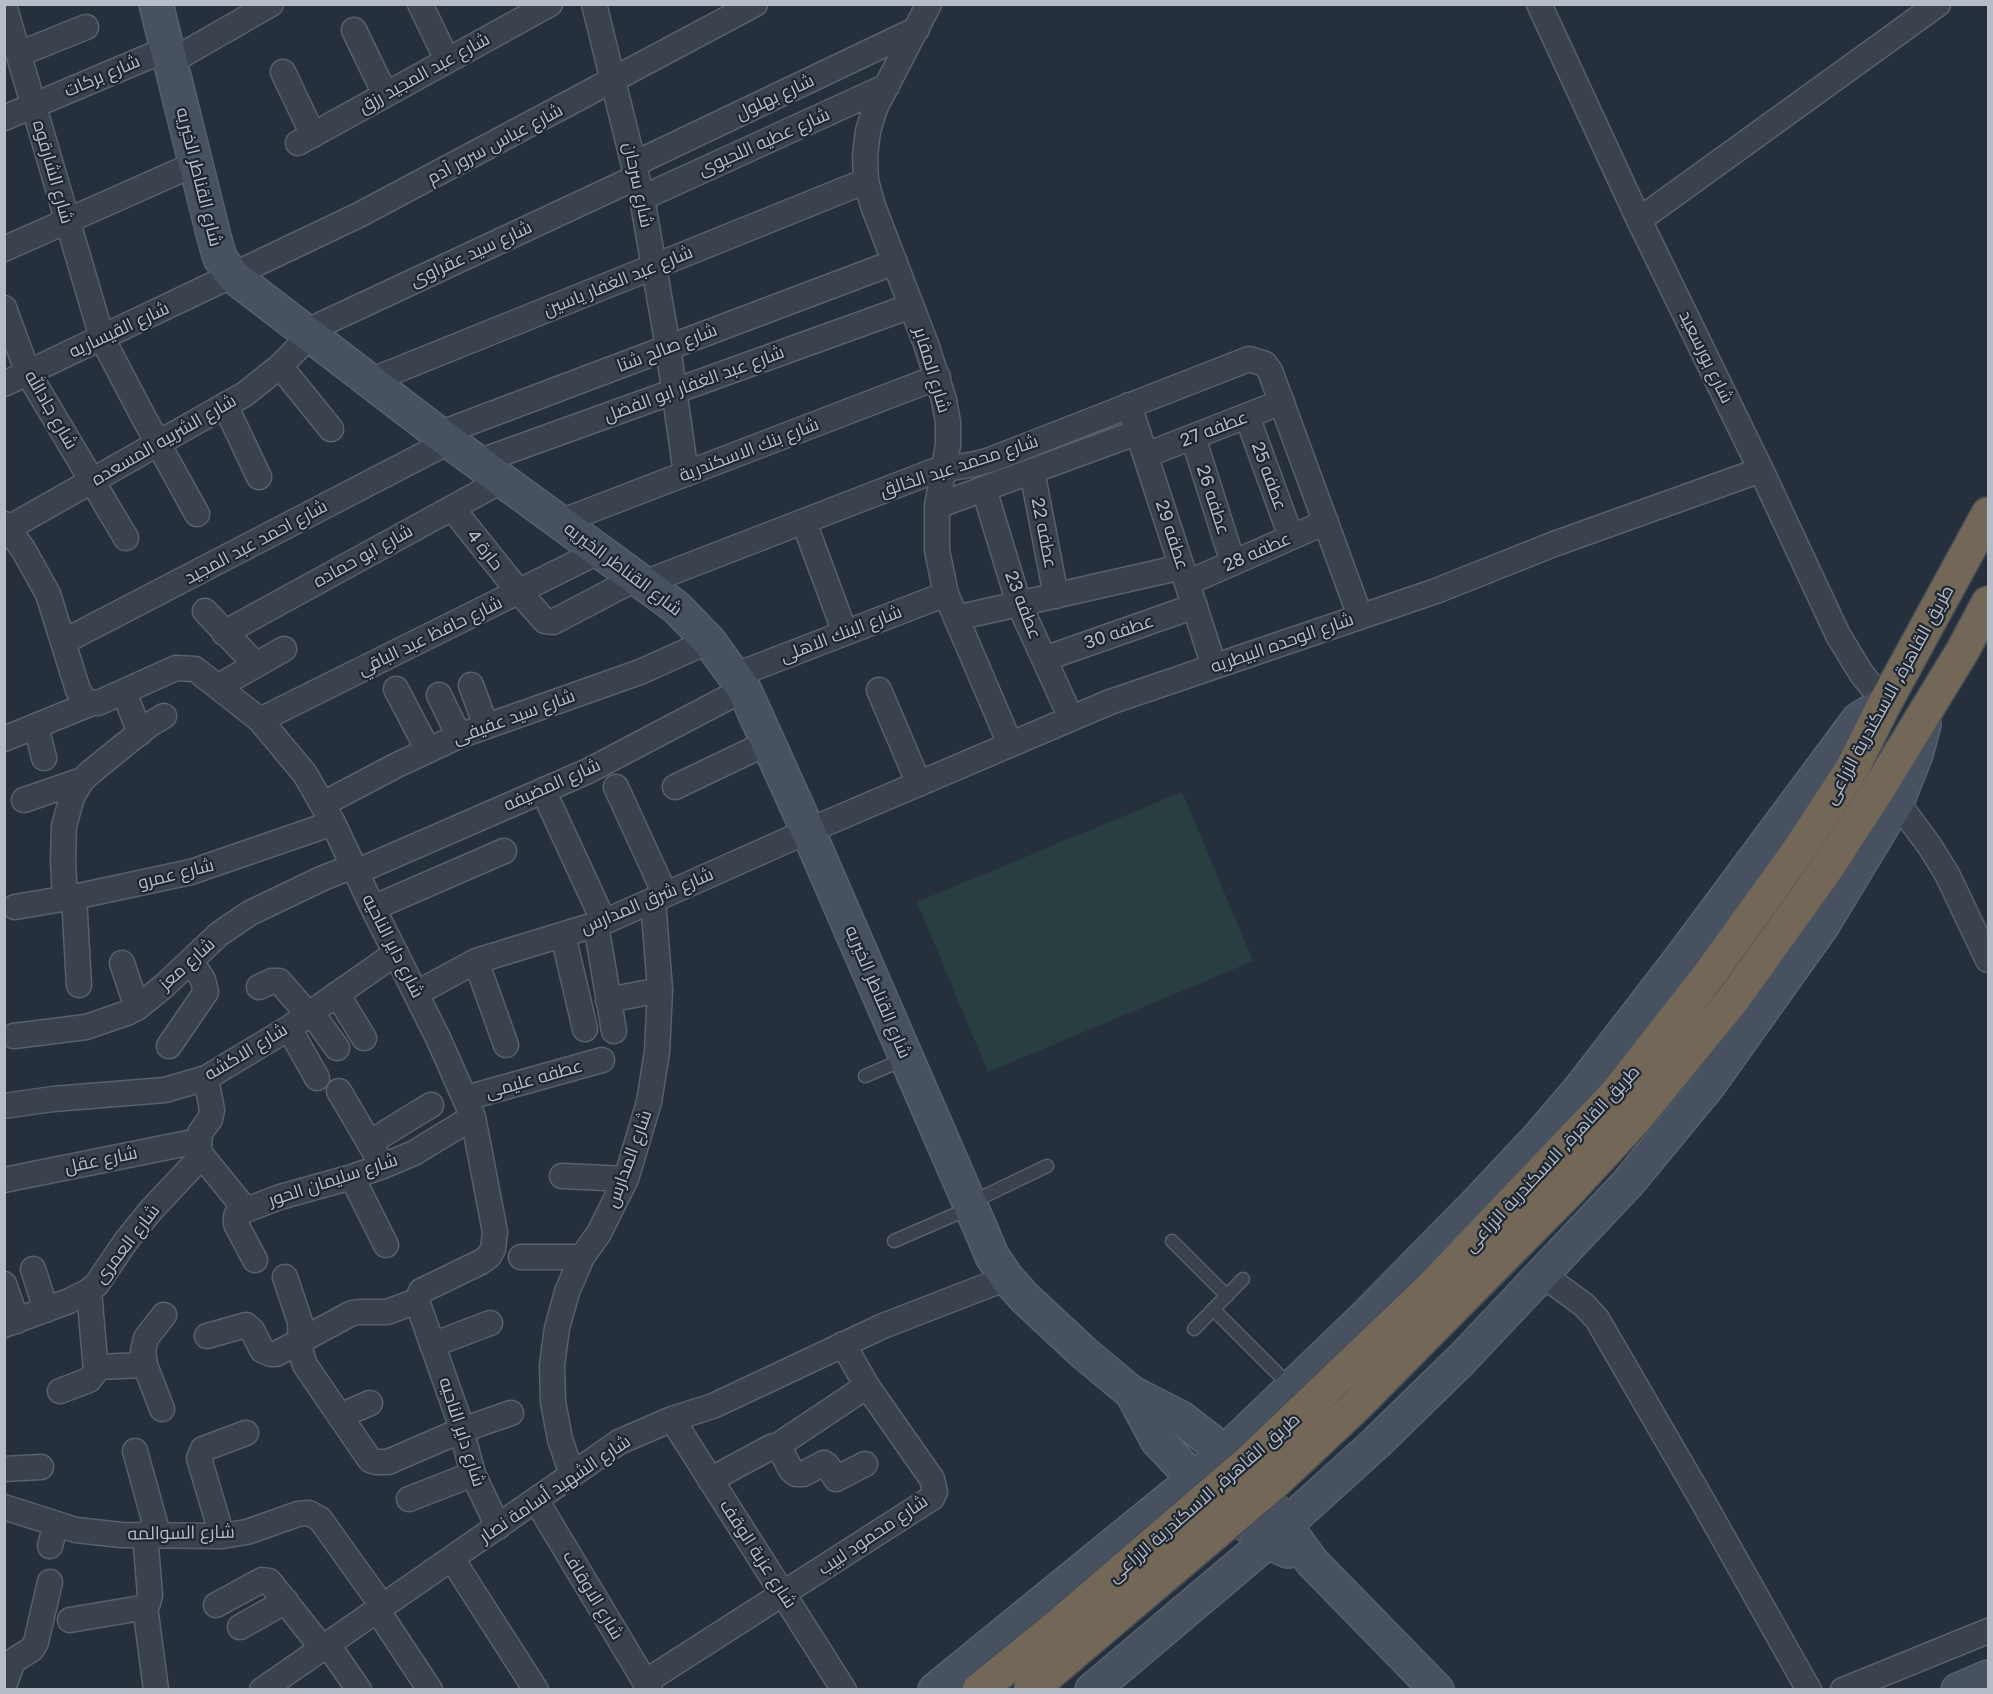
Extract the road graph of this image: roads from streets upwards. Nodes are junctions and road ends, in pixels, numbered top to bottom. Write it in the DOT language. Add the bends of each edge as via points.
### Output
graph roads {
  1 [pos="156,4"];
  2 [pos="271,4"];
  3 [pos="420,4"];
  4 [pos="550,4"];
  5 [pos="594,4"];
  6 [pos="929,4"];
  7 [pos="1539,4"];
  8 [pos="1938,4"];
  9 [pos="4,5"];
  10 [pos="744,7"];
  11 [pos="507,14"];
  12 [pos="86,27"];
  13 [pos="917,29"];
  14 [pos="354,30"];
  15 [pos="19,54"];
  16 [pos="168,55"];
  17 [pos="447,60"];
  18 [pos="283,72"];
  19 [pos="614,81"];
  20 [pos="887,86"];
  21 [pos="385,94"];
  22 [pos="33,106"];
  23 [pos="4,118"];
  24 [pos="195,164"];
  25 [pos="637,179"];
  26 [pos="866,181"];
  27 [pos="1639,219"];
  28 [pos="67,221"];
  29 [pos="4,249"];
  30 [pos="895,262"];
  31 [pos="654,266"];
  32 [pos="233,276"];
  33 [pos="911,306"];
  34 [pos="4,308"];
  35 [pos="308,334"];
  36 [pos="102,338"];
  37 [pos="669,347"];
  38 [pos="280,366"];
  39 [pos="28,373"];
  40 [pos="938,377"];
  41 [pos="370,381"];
  42 [pos="4,384"];
  43 [pos="675,391"];
  44 [pos="1282,402"];
  45 [pos="225,405"];
  46 [pos="1129,405"];
  47 [pos="1247,416"];
  48 [pos="331,429"];
  49 [pos="1138,432"];
  50 [pos="1194,437"];
  51 [pos="444,438"];
  52 [pos="158,444"];
  53 [pos="1146,455"];
  54 [pos="945,468"];
  55 [pos="1761,470"];
  56 [pos="490,471"];
  57 [pos="1032,471"];
  58 [pos="686,474"];
  59 [pos="259,477"];
  60 [pos="92,481"];
  61 [pos="984,489"];
  62 [pos="937,506"];
  63 [pos="452,508"];
  64 [pos="197,514"];
  65 [pos="1989,514"];
  66 [pos="560,522"];
  67 [pos="804,522"];
  68 [pos="1326,522"];
  69 [pos="6,527"];
  70 [pos="1291,537"];
  71 [pos="126,538"];
  72 [pos="600,551"];
  73 [pos="1233,563"];
  74 [pos="1185,575"];
  75 [pos="640,580"];
  76 [pos="519,592"];
  77 [pos="946,594"];
  78 [pos="1056,596"];
  79 [pos="1989,603"];
  80 [pos="1019,604"];
  81 [pos="1195,606"];
  82 [pos="205,611"];
  83 [pos="1360,616"];
  84 [pos="956,618"];
  85 [pos="224,633"];
  86 [pos="845,633"];
  87 [pos="709,641"];
  88 [pos="63,642"];
  89 [pos="284,650"];
  90 [pos="1044,659"];
  91 [pos="256,665"];
  92 [pos="1215,666"];
  93 [pos="740,682"];
  94 [pos="471,685"];
  95 [pos="219,686"];
  96 [pos="396,689"];
  97 [pos="879,690"];
  98 [pos="124,692"];
  99 [pos="439,695"];
  100 [pos="93,703"];
  101 [pos="1885,703"];
  102 [pos="1930,703"];
  103 [pos="164,716"];
  104 [pos="1071,718"];
  105 [pos="260,720"];
  106 [pos="36,726"];
  107 [pos="486,726"];
  108 [pos="140,733"];
  109 [pos="459,736"];
  110 [pos="4,739"];
  111 [pos="769,742"];
  112 [pos="1010,744"];
  113 [pos="428,750"];
  114 [pos="44,758"];
  115 [pos="82,780"];
  116 [pos="919,783"];
  117 [pos="616,787"];
  118 [pos="675,788"];
  119 [pos="543,790"];
  120 [pos="24,800"];
  121 [pos="1897,802"];
  122 [pos="328,813"];
  123 [pos="808,831"];
  124 [pos="504,851"];
  125 [pos="354,869"];
  126 [pos="659,897"];
  127 [pos="69,898"];
  128 [pos="15,907"];
  129 [pos="373,908"];
  130 [pos="600,924"];
  131 [pos="563,935"];
  132 [pos="396,953"];
  133 [pos="1989,960"];
  134 [pos="191,961"];
  135 [pos="476,961"];
  136 [pos="122,963"];
  137 [pos="79,985"];
  138 [pos="259,987"];
  139 [pos="660,990"];
  140 [pos="417,993"];
  141 [pos="337,994"];
  142 [pos="608,1000"];
  143 [pos="137,1008"];
  144 [pos="303,1018"];
  145 [pos="585,1029"];
  146 [pos="614,1031"];
  147 [pos="14,1036"];
  148 [pos="364,1038"];
  149 [pos="506,1045"];
  150 [pos="169,1046"];
  151 [pos="337,1048"];
  152 [pos="602,1060"];
  153 [pos="206,1078"];
  154 [pos="317,1078"];
  155 [pos="339,1091"];
  156 [pos="431,1105"];
  157 [pos="4,1106"];
  158 [pos="469,1108"];
  159 [pos="369,1143"];
  160 [pos="200,1148"];
  161 [pos="383,1166"];
  162 [pos="562,1176"];
  163 [pos="352,1178"];
  164 [pos="626,1179"];
  165 [pos="4,1180"];
  166 [pos="245,1209"];
  167 [pos="386,1245"];
  168 [pos="521,1257"];
  169 [pos="582,1257"];
  170 [pos="255,1260"];
  171 [pos="33,1269"];
  172 [pos="1543,1275"];
  173 [pos="285,1277"];
  174 [pos="1007,1278"];
  175 [pos="4,1284"];
  176 [pos="89,1291"];
  177 [pos="1442,1298"];
  178 [pos="417,1301"];
  179 [pos="46,1310"];
  180 [pos="164,1315"];
  181 [pos="11,1323"];
  182 [pos="490,1323"];
  183 [pos="207,1336"];
  184 [pos="300,1341"];
  185 [pos="843,1344"];
  186 [pos="432,1345"];
  187 [pos="145,1365"];
  188 [pos="97,1367"];
  189 [pos="867,1386"];
  190 [pos="60,1391"];
  191 [pos="1132,1393"];
  192 [pos="370,1403"];
  193 [pos="162,1408"];
  194 [pos="511,1413"];
  195 [pos="340,1416"];
  196 [pos="672,1419"];
  197 [pos="462,1430"];
  198 [pos="246,1433"];
  199 [pos="777,1446"];
  200 [pos="135,1451"];
  201 [pos="1225,1452"];
  202 [pos="865,1464"];
  203 [pos="41,1467"];
  204 [pos="4,1469"];
  205 [pos="473,1474"];
  206 [pos="572,1475"];
  207 [pos="1194,1479"];
  208 [pos="710,1480"];
  209 [pos="409,1499"];
  210 [pos="536,1500"];
  211 [pos="4,1507"];
  212 [pos="498,1527"];
  213 [pos="1276,1533"];
  214 [pos="152,1534"];
  215 [pos="222,1536"];
  216 [pos="452,1559"];
  217 [pos="50,1581"];
  218 [pos="783,1594"];
  219 [pos="286,1601"];
  220 [pos="216,1605"];
  221 [pos="145,1606"];
  222 [pos="380,1609"];
  223 [pos="70,1620"];
  224 [pos="240,1628"];
  225 [pos="1989,1631"];
  226 [pos="326,1647"];
  227 [pos="1989,1677"];
  228 [pos="4,1686"];
  229 [pos="647,1686"];
  230 [pos="268,1688"];
  231 [pos="156,1689"];
  232 [pos="359,1689"];
  233 [pos="430,1689"];
  234 [pos="536,1689"];
  235 [pos="844,1689"];
  236 [pos="935,1689"];
  237 [pos="979,1689"];
  238 [pos="1030,1689"];
  239 [pos="1092,1689"];
  240 [pos="1437,1689"];
  241 [pos="1809,1689"];
  242 [pos="1843,1689"];
  243 [pos="1958,1689"];
  1 -- 16 [label="street, شارع القناطر الخيريه"];
  2 -- 16 [label="street, شارع بركات"];
  3 -- 17 [label="street"];
  4 -- 11 [label="street, شارع عبد المجيد رزق"];
  5 -- 19 [label="street, شارع سرحان"];
  6 -- 13 [label="street, شارع المقابر"];
  7 -- 27 [label="street, شارع بورسعيد"];
  8 -- 27 [label="street"];
  9 -- 15 [label="street, شارع الشارقوه"];
  10 -- 19 [label="street, شارع عباس سرور آدم"];
  11 -- 17 [label="street, شارع عبد المجيد رزق"];
  12 -- 15 [label="street"];
  13 -- 20 [label="street, شارع المقابر"];
  13 -- 25 [label="street, شارع بهلول"];
  14 -- 21 [label="street"];
  15 -- 22 [label="street, شارع الشارقوه"];
  16 -- 22 [label="street, شارع بركات"];
  16 -- 24 [label="street, شارع القناطر الخيريه"];
  17 -- 21 [label="street, شارع عبد المجيد رزق"];
  18 -- 21 [label="street, شارع عبد المجيد رزق" via="306,139"];
  19 -- 25 [label="street, شارع سرحان"];
  19 -- 32 [label="street, شارع عباس سرور آدم" via="359,216"];
  20 -- 25 [label="street, شارع عطيه اللحيوى"];
  20 -- 26 [label="street, شارع المقابر" via="868,131"];
  22 -- 23 [label="street, شارع بركات"];
  22 -- 28 [label="street, شارع الشارقوه"];
  24 -- 28 [label="street"];
  24 -- 32 [label="street, شارع القناطر الخيريه" via="220,258"];
  25 -- 31 [label="street, شارع سرحان"];
  25 -- 35 [label="street, شارع سيد عقراوى"];
  26 -- 30 [label="street, شارع المقابر"];
  26 -- 31 [label="street, شارع عبد الغفار ياسين"];
  27 -- 55 [label="street, شارع بورسعيد"];
  28 -- 29 [label="street"];
  28 -- 36 [label="street, شارع الشارقوه"];
  30 -- 33 [label="street, شارع المقابر"];
  30 -- 37 [label="street, شارع صالح شتا"];
  31 -- 37 [label="street, شارع سرحان"];
  31 -- 41 [label="street, شارع عبد الغفار ياسين"];
  32 -- 35 [label="street, شارع القناطر الخيريه"];
  32 -- 36 [label="street, شارع القيساريه"];
  33 -- 40 [label="street, شارع المقابر"];
  33 -- 43 [label="street, شارع عبد الغفار ابو الفضل"];
  34 -- 39 [label="street, شارع جادالله"];
  35 -- 38 [label="street, شارع الشربيه المسعده"];
  35 -- 41 [label="street, شارع القناطر الخيريه"];
  36 -- 39 [label="street, شارع القيساريه"];
  36 -- 52 [label="street, شارع الشارقوه"];
  37 -- 43 [label="street, شارع سرحان"];
  37 -- 51 [label="street, شارع صالح شتا"];
  38 -- 45 [label="street, شارع الشربيه المسعده"];
  38 -- 48 [label="street"];
  39 -- 42 [label="street, شارع القيساريه"];
  39 -- 60 [label="street, شارع جادالله"];
  40 -- 54 [label="street, شارع المقابر" via="948,422"];
  40 -- 58 [label="street, شارع بنك الاسكندرية"];
  41 -- 51 [label="street, شارع القناطر الخيريه"];
  43 -- 56 [label="street, شارع عبد الغفار ابو الفضل"];
  43 -- 58 [label="street, شارع سرحان"];
  44 -- 46 [label="street, شارع محمد عبد الخالق" via="1265,364 1249,359"];
  44 -- 47 [label="street, عطفه 27"];
  44 -- 68 [label="street"];
  45 -- 52 [label="street, شارع الشربيه المسعده"];
  45 -- 59 [label="street"];
  46 -- 49 [label="street, عطفه 29"];
  46 -- 54 [label="street, شارع محمد عبد الخالق" via="983,462"];
  47 -- 50 [label="street, عطفه 27"];
  47 -- 70 [label="street, عطفه 25"];
  49 -- 53 [label="street, عطفه 29"];
  49 -- 57 [label="street"];
  50 -- 53 [label="street, عطفه 27"];
  50 -- 73 [label="street, عطفه 26"];
  51 -- 56 [label="street, شارع القناطر الخيريه"];
  51 -- 88 [label="street, شارع احمد عبد المجيد"];
  52 -- 60 [label="street, شارع الشربيه المسعده"];
  52 -- 64 [label="street, شارع الشارقوه"];
  53 -- 74 [label="street, عطفه 29"];
  54 -- 62 [label="street, شارع المقابر"];
  54 -- 67 [label="street, شارع محمد عبد الخالق"];
  55 -- 83 [label="street, شارع الوحده البيطريه"];
  55 -- 101 [label="street, شارع بورسعيد" via="1838,635"];
  56 -- 63 [label="street, شارع ابو حماده"];
  56 -- 66 [label="street, شارع القناطر الخيريه"];
  57 -- 61 [label="street"];
  57 -- 78 [label="street, عطفه 22"];
  58 -- 66 [label="street, شارع بنك الاسكندرية"];
  60 -- 69 [label="street, شارع الشربيه المسعده"];
  60 -- 71 [label="street, شارع جادالله"];
  61 -- 62 [label="street"];
  61 -- 80 [label="street, عطفه 23"];
  62 -- 77 [label="street, شارع المقابر" via="937,550"];
  63 -- 76 [label="street, حارة 4"];
  63 -- 85 [label="street, شارع ابو حماده"];
  65 -- 101 [label="highway, طريق القاهرة, الاسكندرية الزراعى"];
  66 -- 72 [label="street, شارع القناطر الخيريه"];
  67 -- 75 [label="street, شارع محمد عبد الخالق"];
  67 -- 86 [label="street"];
  68 -- 70 [label="street, عطفه 28"];
  68 -- 83 [label="street"];
  69 -- 88 [label="street" via="44,586"];
  70 -- 73 [label="street, عطفه 28"];
  72 -- 75 [label="street, شارع القناطر الخيريه"];
  72 -- 76 [label="street, شارع حافظ عبد الباقي"];
  73 -- 74 [label="street, عطفه 28"];
  74 -- 78 [label="street, عطفه 28"];
  74 -- 81 [label="street, عطفه 29"];
  75 -- 76 [label="street, حارة 4" via="553,622 542,619"];
  75 -- 87 [label="street, شارع القناطر الخيريه" via="676,607"];
  76 -- 105 [label="street, شارع حافظ عبد الباقي"];
  77 -- 84 [label="street, شارع المقابر"];
  77 -- 86 [label="street, شارع البنك الاهلى"];
  78 -- 80 [label="street, عطفه 28"];
  79 -- 102 [label="highway, طريق القاهرة, الاسكندرية الزراعى"];
  80 -- 84 [label="street, عطفه 28"];
  80 -- 90 [label="street, عطفه 23"];
  81 -- 90 [label="street, عطفه 30"];
  81 -- 92 [label="street, عطفه 29"];
  82 -- 85 [label="street"];
  83 -- 92 [label="street, شارع الوحده البيطريه"];
  84 -- 112 [label="street, شارع المقابر"];
  85 -- 91 [label="street"];
  86 -- 93 [label="street, شارع البنك الاهلى"];
  87 -- 93 [label="street, شارع القناطر الخيريه"];
  87 -- 107 [label="street, شارع سيد عفيفى" via="640,672"];
  88 -- 100 [label="street" via="81,696"];
  89 -- 91 [label="street"];
  90 -- 104 [label="street, عطفه 23"];
  91 -- 95 [label="street"];
  92 -- 104 [label="street, شارع الوحده البيطريه"];
  93 -- 111 [label="street, شارع القناطر الخيريه"];
  93 -- 119 [label="street, شارع المضيفه" via="588,771"];
  94 -- 107 [label="street"];
  95 -- 98 [label="street, شارع داير الناحيه" via="195,669 182,667"];
  95 -- 105 [label="street, شارع داير الناحيه"];
  96 -- 113 [label="street"];
  97 -- 116 [label="street"];
  98 -- 100 [label="street, شارع داير الناحيه"];
  98 -- 108 [label="street"];
  99 -- 109 [label="street"];
  100 -- 106 [label="street, شارع داير الناحيه"];
  101 -- 177 [label="highway, طريق القاهرة, الاسكندرية الزراعى" via="1853,767 1799,850 1702,984 1616,1094"];
  101 -- 201 [label="street" via="1858,720 1681,958 1539,1137 1363,1319"];
  102 -- 121 [label="street"];
  102 -- 177 [label="highway, طريق القاهرة, الاسكندرية الزراعى" via="1825,871 1734,998 1638,1116 1565,1195"];
  103 -- 108 [label="street"];
  104 -- 112 [label="street, شارع الوحده البيطريه"];
  105 -- 122 [label="street, شارع داير الناحيه" via="305,774"];
  106 -- 110 [label="street, شارع داير الناحيه"];
  106 -- 114 [label="street"];
  107 -- 109 [label="street, شارع سيد عفيفى"];
  108 -- 115 [label="street"];
  109 -- 113 [label="street, شارع سيد عفيفى"];
  111 -- 118 [label="street"];
  111 -- 123 [label="street, شارع القناطر الخيريه"];
  112 -- 116 [label="street, شارع الوحده البيطريه"];
  113 -- 122 [label="street, شارع سيد عفيفى"];
  115 -- 120 [label="street"];
  115 -- 127 [label="street" via="72,797 64,826"];
  116 -- 123 [label="street, شارع الوحده البيطريه"];
  117 -- 126 [label="street"];
  119 -- 125 [label="street, شارع المضيفه"];
  119 -- 130 [label="street"];
  121 -- 133 [label="street" via="1947,874"];
  121 -- 172 [label="street" via="1822,926 1708,1086 1628,1183"];
  122 -- 125 [label="street, شارع داير الناحيه"];
  122 -- 127 [label="street, شارع عمرو" via="190,872"];
  123 -- 126 [label="street, شارع شرق المدارس"];
  123 -- 174 [label="street, شارع القناطر الخيريه" via="992,1256"];
  124 -- 129 [label="street"];
  125 -- 129 [label="street, شارع داير الناحيه"];
  125 -- 134 [label="street, شارع معز" via="321,879 250,913 219,934"];
  126 -- 130 [label="street, شارع شرق المدارس"];
  126 -- 139 [label="street, شارع المدارس"];
  127 -- 128 [label="street, شارع عمرو"];
  127 -- 137 [label="street"];
  129 -- 132 [label="street, شارع داير الناحيه"];
  130 -- 131 [label="street, شارع شرق المدارس"];
  130 -- 142 [label="street"];
  131 -- 135 [label="street, شارع شرق المدارس"];
  131 -- 145 [label="street"];
  132 -- 140 [label="street, شارع داير الناحيه"];
  132 -- 141 [label="street, شارع الاكشه"];
  134 -- 143 [label="street, شارع معز"];
  134 -- 150 [label="street" via="206,992"];
  135 -- 140 [label="street, شارع شرق المدارس"];
  135 -- 149 [label="street"];
  136 -- 143 [label="street"];
  138 -- 144 [label="street" via="279,981"];
  139 -- 142 [label="street"];
  139 -- 164 [label="street, شارع المدارس" via="657,1052 649,1102"];
  140 -- 158 [label="street, شارع داير الناحيه"];
  141 -- 144 [label="street, شارع الاكشه"];
  141 -- 148 [label="street"];
  142 -- 146 [label="street"];
  143 -- 147 [label="street, شارع معز" via="86,1027"];
  144 -- 151 [label="street"];
  144 -- 153 [label="street, شارع الاكشه"];
  144 -- 154 [label="street"];
  152 -- 158 [label="street, عطفه عليمى"];
  153 -- 157 [label="street, شارع الاكشه" via="165,1090"];
  153 -- 160 [label="street, شارع العمرى" via="212,1110 200,1133"];
  155 -- 159 [label="street"];
  156 -- 159 [label="street"];
  158 -- 161 [label="street, شارع سليمان الحور" via="414,1153"];
  158 -- 178 [label="street, شارع داير الناحيه" via="495,1232 493,1250 481,1262 421,1291"];
  159 -- 161 [label="street"];
  160 -- 165 [label="street, شارع عقل"];
  160 -- 166 [label="street"];
  160 -- 176 [label="street, شارع العمرى"];
  161 -- 163 [label="street, شارع سليمان الحور"];
  162 -- 164 [label="street"];
  163 -- 166 [label="street, شارع سليمان الحور"];
  163 -- 167 [label="street"];
  164 -- 169 [label="street, شارع المدارس" via="599,1233"];
  166 -- 170 [label="street, شارع سليمان الحور" via="235,1220"];
  168 -- 169 [label="street"];
  169 -- 206 [label="street, شارع المدارس" via="557,1328 552,1365 553,1402"];
  171 -- 179 [label="street"];
  172 -- 213 [label="street" via="1376,1443"];
  172 -- 241 [label="street" via="1597,1319"];
  173 -- 184 [label="street" via="300,1322"];
  174 -- 185 [label="street, شارع الشهيد أسامة نصار"];
  174 -- 191 [label="street, شارع القناطر الخيريه" via="1076,1346"];
  175 -- 181 [label="street"];
  176 -- 179 [label="street, شارع العمرى"];
  176 -- 188 [label="street"];
  177 -- 237 [label="highway, طريق القاهرة, الاسكندرية الزراعى, bridge"];
  177 -- 238 [label="highway, طريق القاهرة, الاسكندرية الزراعى, bridge" via="1356,1406 1274,1483"];
  178 -- 184 [label="street" via="387,1312 352,1313"];
  178 -- 186 [label="street, شارع داير الناحيه"];
  179 -- 181 [label="street, شارع العمرى"];
  180 -- 187 [label="street" via="146,1338"];
  182 -- 186 [label="street"];
  183 -- 184 [label="street" via="246,1325 262,1350 271,1354"];
  184 -- 195 [label="street" via="305,1365"];
  185 -- 189 [label="street, شارع محمود لبيب"];
  185 -- 196 [label="street, شارع الشهيد أسامة نصار" via="713,1406"];
  186 -- 197 [label="street, شارع داير الناحيه"];
  187 -- 188 [label="street"];
  187 -- 193 [label="street"];
  188 -- 190 [label="street" via="93,1378"];
  189 -- 199 [label="street"];
  189 -- 218 [label="street, شارع محمود لبيب" via="932,1479 935,1491 927,1502"];
  191 -- 201 [label="street, شارع القناطر الخيريه" via="1181,1418"];
  191 -- 207 [label="street, شارع القناطر الخيريه" via="1157,1440"];
  192 -- 195 [label="street"];
  194 -- 197 [label="street"];
  195 -- 197 [label="street" via="370,1460 382,1463"];
  196 -- 206 [label="street, شارع الشهيد أسامة نصار" via="619,1442"];
  196 -- 208 [label="street, شارع عزبة الوقف"];
  197 -- 205 [label="street, شارع داير الناحيه"];
  198 -- 215 [label="street" via="200,1453"];
  199 -- 202 [label="street" via="796,1474 824,1463 836,1479"];
  199 -- 208 [label="street"];
  200 -- 214 [label="street"];
  201 -- 207 [label="street"];
  201 -- 213 [label="street, شارع القناطر الخيريه" via="1257,1486"];
  203 -- 204 [label="street"];
  205 -- 209 [label="street"];
  205 -- 212 [label="street, شارع داير الناحيه"];
  206 -- 210 [label="street, شارع الشهيد أسامة نصار"];
  207 -- 213 [label="street, شارع القناطر الخيريه"];
  207 -- 236 [label="street"];
  208 -- 218 [label="street, شارع عزبة الوقف"];
  210 -- 212 [label="street, شارع الشهيد أسامة نصار"];
  210 -- 229 [label="street, شارع الاوقاف"];
  211 -- 214 [label="street, شارع السوالمه" via="53,1535 97,1543"];
  212 -- 216 [label="street, شارع الشهيد أسامة نصار"];
  213 -- 239 [label="street"];
  213 -- 240 [label="street, شارع القناطر الخيريه" via="1312,1562"];
  214 -- 215 [label="street, شارع السوالمه"];
  214 -- 221 [label="street" via="150,1595"];
  215 -- 222 [label="street, شارع السوالمه" via="247,1532 303,1512 315,1515"];
  216 -- 222 [label="street, شارع الشهيد أسامة نصار"];
  216 -- 234 [label="street"];
  217 -- 228 [label="street" via="36,1642 14,1660"];
  218 -- 229 [label="street"];
  218 -- 235 [label="street, شارع عزبة الوقف"];
  219 -- 220 [label="street" via="265,1580"];
  219 -- 224 [label="street"];
  219 -- 226 [label="street"];
  221 -- 223 [label="street"];
  221 -- 231 [label="street"];
  222 -- 226 [label="street, شارع الشهيد أسامة نصار"];
  222 -- 233 [label="street, شارع السوالمه"];
  225 -- 242 [label="street"];
  226 -- 230 [label="street, شارع الشهيد أسامة نصار"];
  226 -- 232 [label="street"];
  227 -- 243 [label="street"];
}
